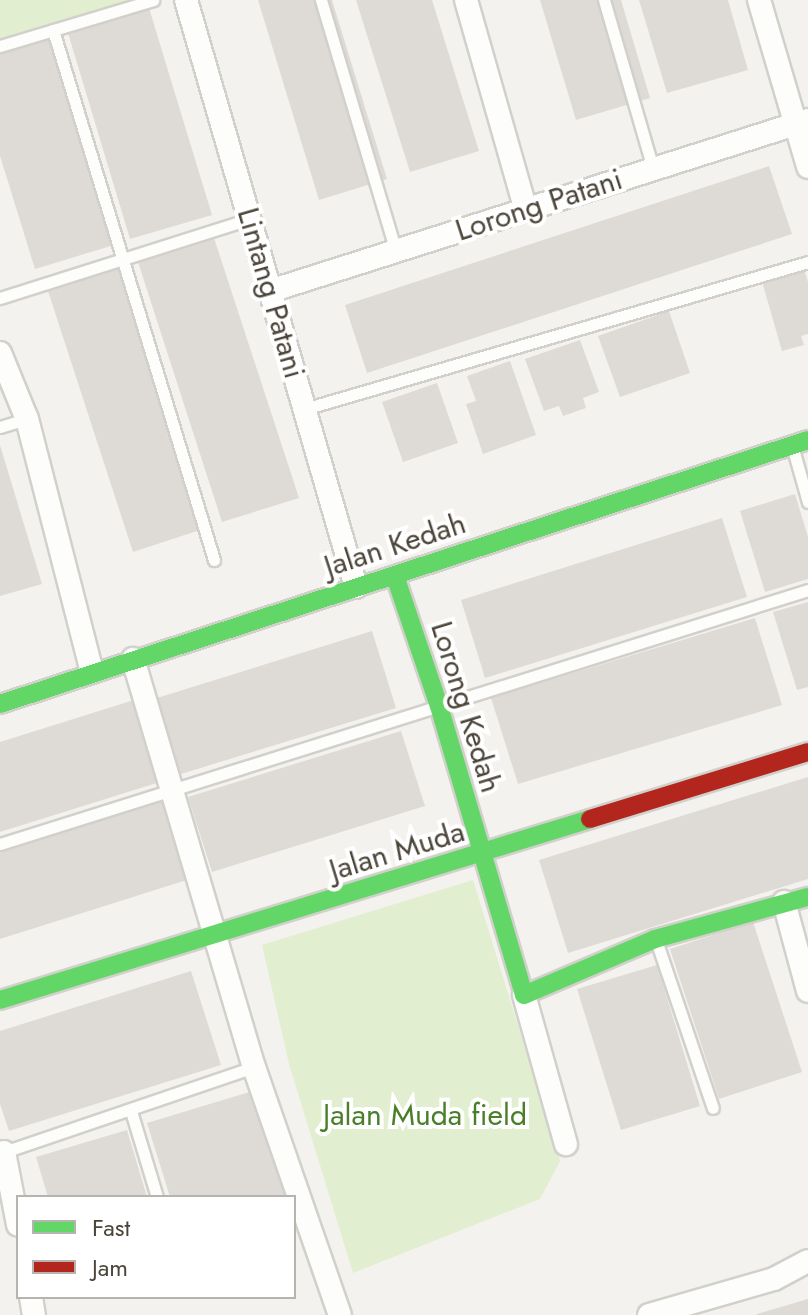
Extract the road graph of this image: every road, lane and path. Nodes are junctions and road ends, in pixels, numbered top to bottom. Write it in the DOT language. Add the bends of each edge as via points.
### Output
graph roads {
  1 [pos="153,0"];
  2 [pos="186,0"];
  3 [pos="321,0"];
  4 [pos="466,0"];
  5 [pos="604,0"];
  6 [pos="759,0"];
  7 [pos="53,30"];
  8 [pos="0,46"];
  9 [pos="802,122"];
  10 [pos="808,167"];
  11 [pos="653,169"];
  12 [pos="526,210"];
  13 [pos="249,219"];
  14 [pos="396,251"];
  15 [pos="122,259"];
  16 [pos="808,262"];
  17 [pos="270,291"];
  18 [pos="0,298"];
  19 [pos="0,353"];
  20 [pos="304,409"];
  21 [pos="27,419"];
  22 [pos="0,427"];
  23 [pos="800,443"];
  24 [pos="808,502"];
  25 [pos="214,560"];
  26 [pos="395,576"];
  27 [pos="356,587"];
  28 [pos="808,590"];
  29 [pos="133,659"];
  30 [pos="92,672"];
  31 [pos="0,704"];
  32 [pos="439,706"];
  33 [pos="808,752"];
  34 [pos="173,792"];
  35 [pos="0,844"];
  36 [pos="480,855"];
  37 [pos="808,897"];
  38 [pos="784,902"];
  39 [pos="215,934"];
  40 [pos="655,939"];
  41 [pos="808,991"];
  42 [pos="524,995"];
  43 [pos="0,1000"];
  44 [pos="254,1067"];
  45 [pos="713,1108"];
  46 [pos="131,1111"];
  47 [pos="566,1144"];
  48 [pos="1,1147"];
  49 [pos="156,1195"];
  50 [pos="16,1216"];
  51 [pos="808,1261"];
  52 [pos="340,1315"];
  53 [pos="649,1315"];
  1 -- 7 [label="lane"];
  2 -- 13 [label="street, Lintang Patani"];
  3 -- 14 [label="lane"];
  4 -- 12 [label="street"];
  5 -- 11 [label="lane"];
  6 -- 9 [label="street"];
  7 -- 8 [label="lane"];
  7 -- 15 [label="lane"];
  9 -- 10 [label="street"];
  9 -- 11 [label="street, Lorong Patani"];
  11 -- 12 [label="street, Lorong Patani"];
  12 -- 14 [label="street, Lorong Patani"];
  13 -- 15 [label="lane"];
  13 -- 17 [label="street, Lintang Patani"];
  14 -- 17 [label="street, Lorong Patani"];
  15 -- 18 [label="lane"];
  15 -- 25 [label="lane"];
  16 -- 20 [label="lane"];
  17 -- 20 [label="street, Lintang Patani"];
  19 -- 21 [label="street"];
  20 -- 27 [label="street, Lintang Patani"];
  21 -- 22 [label="lane"];
  21 -- 30 [label="street"];
  23 -- 24 [label="lane"];
  23 -- 26 [label="street, Jalan Kedah"];
  26 -- 27 [label="street, Jalan Kedah"];
  26 -- 32 [label="street, Lorong Kedah"];
  27 -- 29 [label="street, Jalan Kedah"];
  28 -- 32 [label="lane"];
  29 -- 30 [label="street, Jalan Kedah"];
  29 -- 34 [label="street"];
  30 -- 31 [label="street, Jalan Kedah"];
  32 -- 34 [label="lane"];
  32 -- 36 [label="street, Lorong Kedah"];
  33 -- 36 [label="street, Jalan Muda"];
  34 -- 35 [label="lane"];
  34 -- 39 [label="street"];
  36 -- 39 [label="street, Jalan Muda"];
  36 -- 42 [label="street, Lorong Kedah"];
  37 -- 38 [label="street"];
  38 -- 40 [label="street"];
  38 -- 41 [label="street"];
  39 -- 43 [label="street, Jalan Muda"];
  39 -- 44 [label="street"];
  40 -- 42 [label="street"];
  40 -- 45 [label="lane"];
  42 -- 47 [label="street"];
  44 -- 46 [label="lane"];
  44 -- 52 [label="street"];
  46 -- 48 [label="lane"];
  46 -- 49 [label="lane"];
  48 -- 50 [label="street"];
  51 -- 53 [label="street" via="774,1279"];
}
